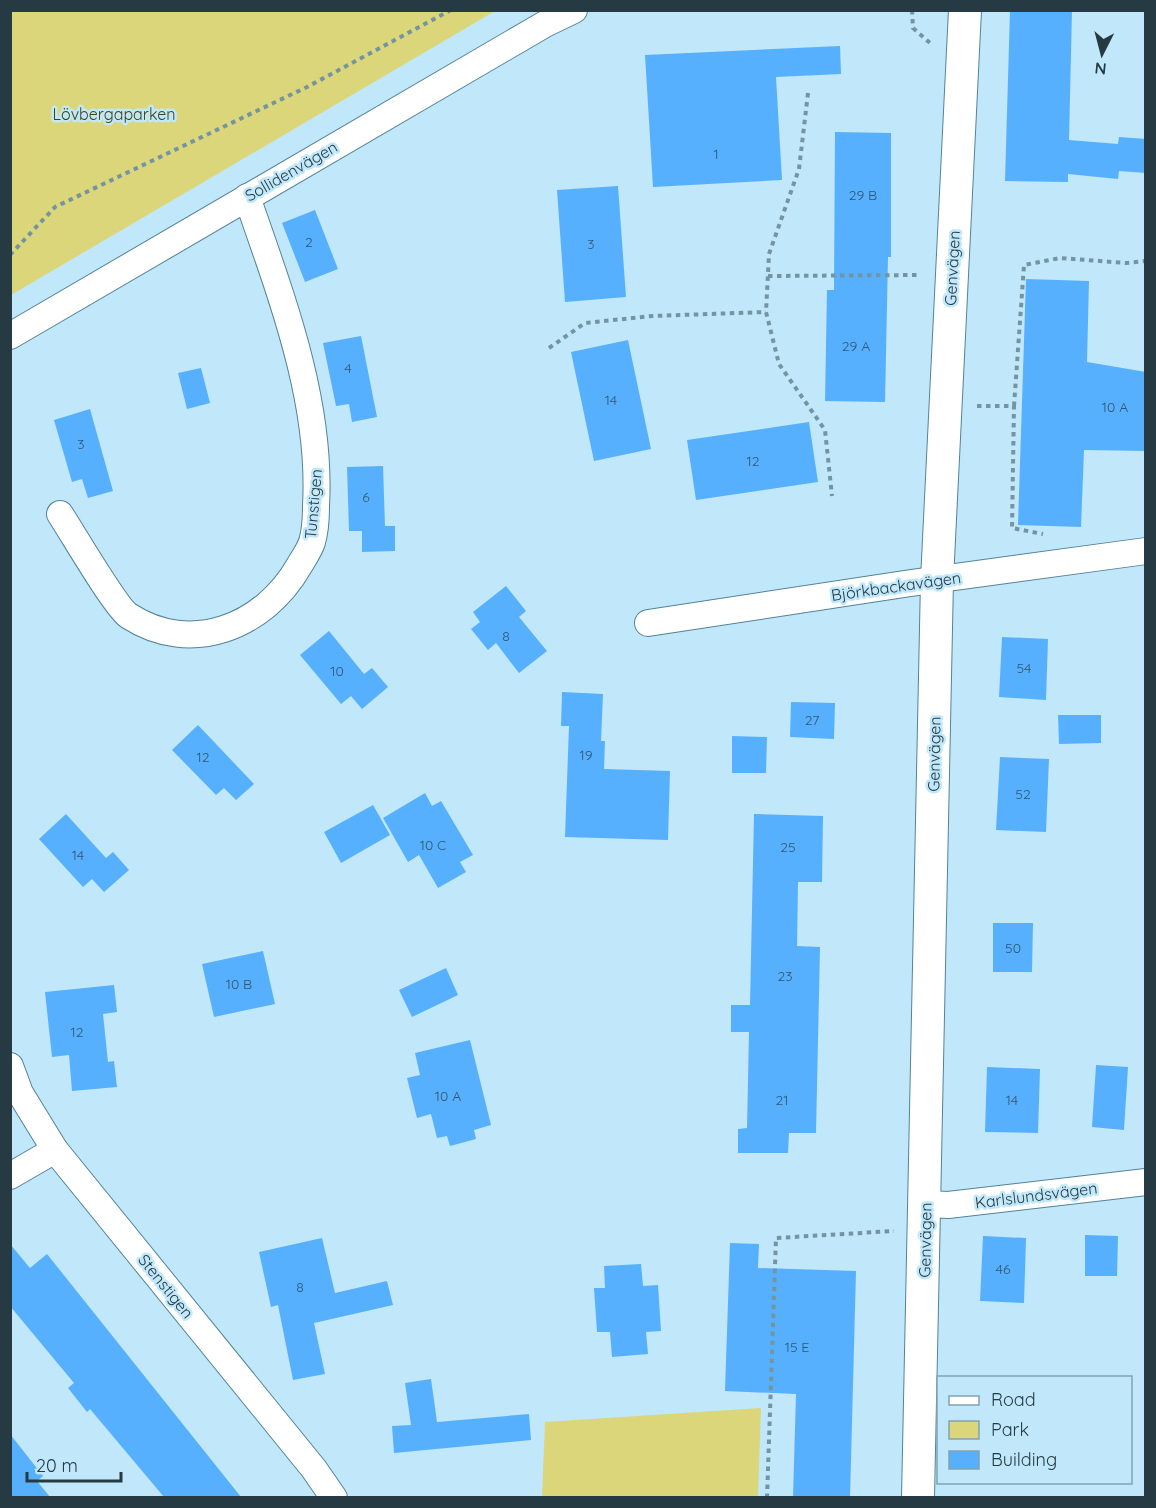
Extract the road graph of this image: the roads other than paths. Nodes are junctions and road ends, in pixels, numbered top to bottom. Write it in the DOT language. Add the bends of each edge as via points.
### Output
graph roads {
  1 [pos="574,10"];
  2 [pos="965,10"];
  3 [pos="247,197"];
  4 [pos="10,336"];
  5 [pos="60,514"];
  6 [pos="1146,551"];
  7 [pos="937,580"];
  8 [pos="648,623"];
  9 [pos="10,1066"];
  10 [pos="55,1150"];
  11 [pos="10,1176"];
  12 [pos="1146,1182"];
  13 [pos="926,1204"];
  14 [pos="334,1497"];
  15 [pos="918,1497"];
  1 -- 3 [label="street, Sollidenvägen"];
  2 -- 7 [label="street, Genvägen"];
  3 -- 4 [label="street, Sollidenvägen"];
  3 -- 5 [label="street, Tunstigen" via="285,307 317,455 312,543 287,587 257,614 225,629 184,636 154,629 126,614"];
  6 -- 7 [label="street, Björkbackavägen"];
  7 -- 8 [label="street, Björkbackavägen"];
  7 -- 13 [label="street, Genvägen"];
  9 -- 10 [label="street, Stenstigen" via="20,1092"];
  10 -- 11 [label="street"];
  10 -- 14 [label="street, Stenstigen"];
  12 -- 13 [label="street, Karlslundsvägen" via="948,1205"];
  13 -- 15 [label="street, Genvägen"];
}
